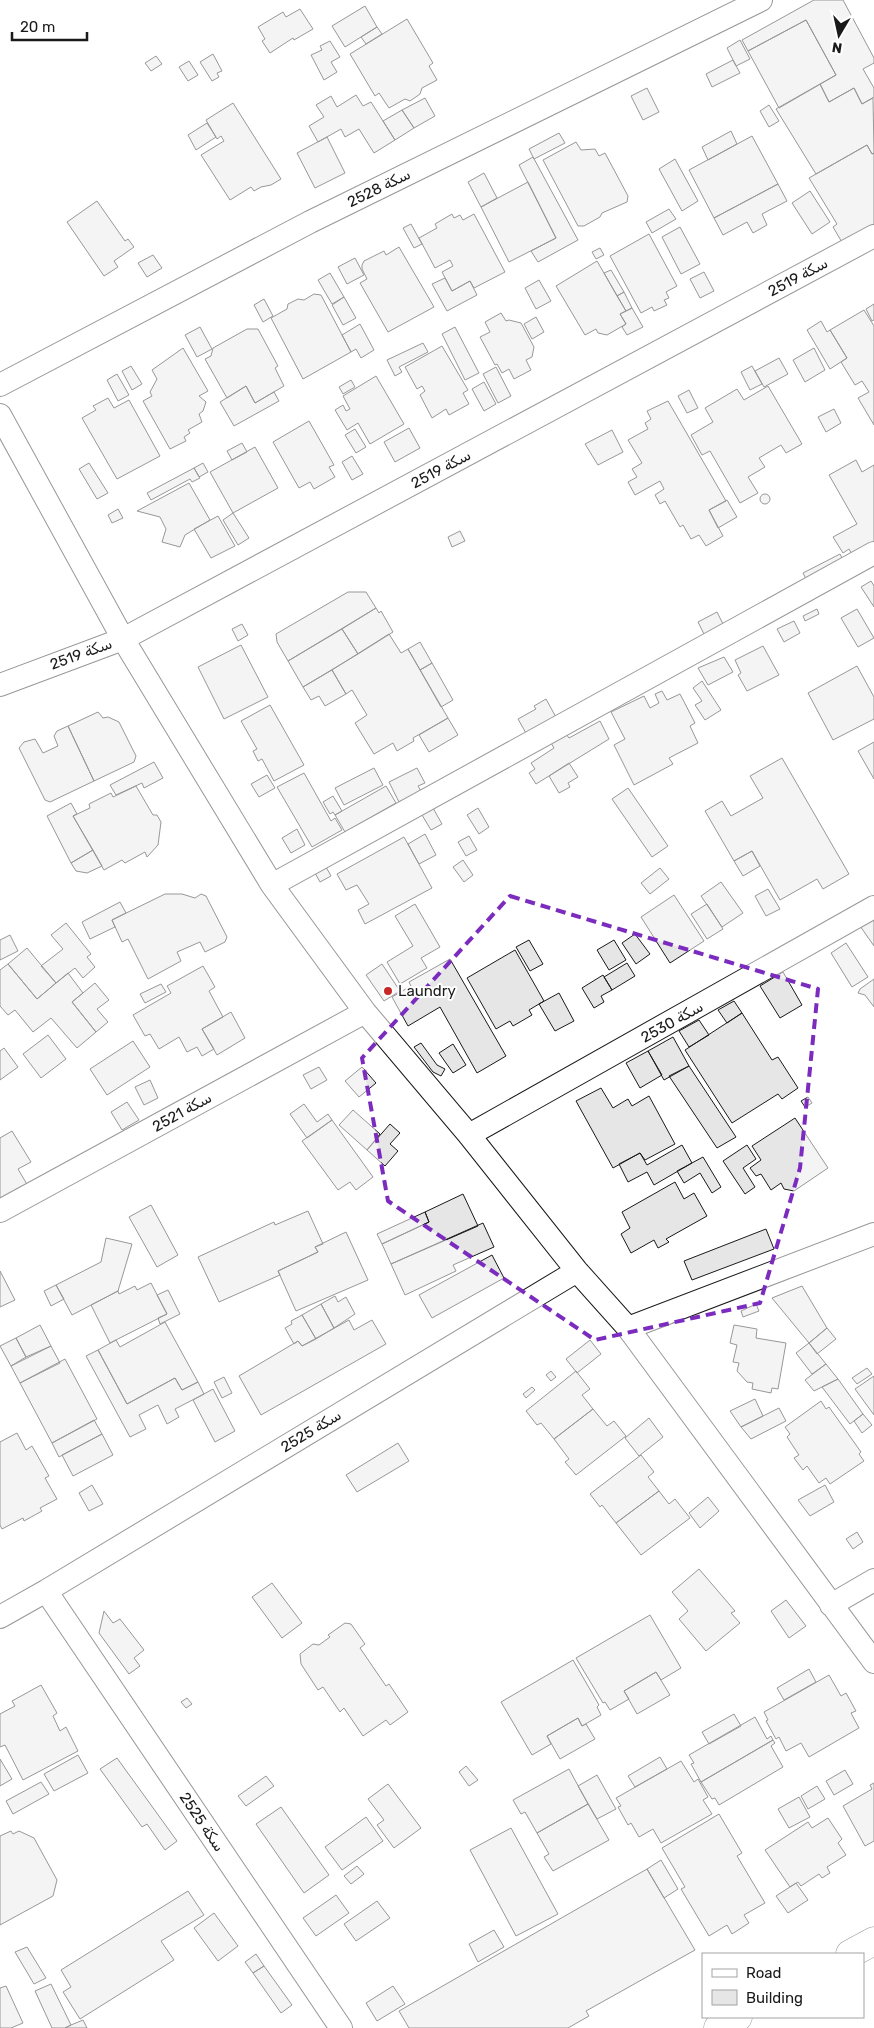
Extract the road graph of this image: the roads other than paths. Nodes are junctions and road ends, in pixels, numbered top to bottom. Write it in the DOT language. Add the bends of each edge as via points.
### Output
graph roads {
  1 [pos="762,0"];
  2 [pos="874,236"];
  3 [pos="0,385"];
  4 [pos="0,415"];
  5 [pos="874,553"];
  6 [pos="123,639"];
  7 [pos="0,685"];
  8 [pos="272,885"];
  9 [pos="874,908"];
  10 [pos="365,1012"];
  11 [pos="469,1135"];
  12 [pos="0,1211"];
  13 [pos="874,1234"];
  14 [pos="577,1271"];
  15 [pos="628,1328"];
  16 [pos="874,1580"];
  17 [pos="46,1591"];
  18 [pos="830,1605"];
  19 [pos="0,1616"];
  20 [pos="874,1662"];
  21 [pos="874,1941"];
  22 [pos="852,1953"];
  23 [pos="736,2018"];
  24 [pos="341,2028"];
  25 [pos="718,2028"];
  1 -- 3 [label="street, سكة 2528" via="310,222"];
  2 -- 6 [label="street, سكة 2519"];
  4 -- 6 [label="street"];
  5 -- 8 [label="street"];
  6 -- 7 [label="street, سكة 2519"];
  6 -- 8 [label="street"];
  8 -- 10 [label="street"];
  9 -- 11 [label="street, سكة 2530"];
  10 -- 11 [label="street"];
  10 -- 12 [label="street, سكة 2521"];
  11 -- 14 [label="street"];
  13 -- 15 [label="street"];
  14 -- 15 [label="street"];
  14 -- 17 [label="street, سكة 2525"];
  15 -- 18 [label="street"];
  16 -- 18 [label="street"];
  17 -- 19 [label="street, سكة 2525"];
  17 -- 24 [label="street, سكة 2525"];
  18 -- 20 [label="street"];
  21 -- 22 [label="street"];
  23 -- 25 [label="street"];
}
